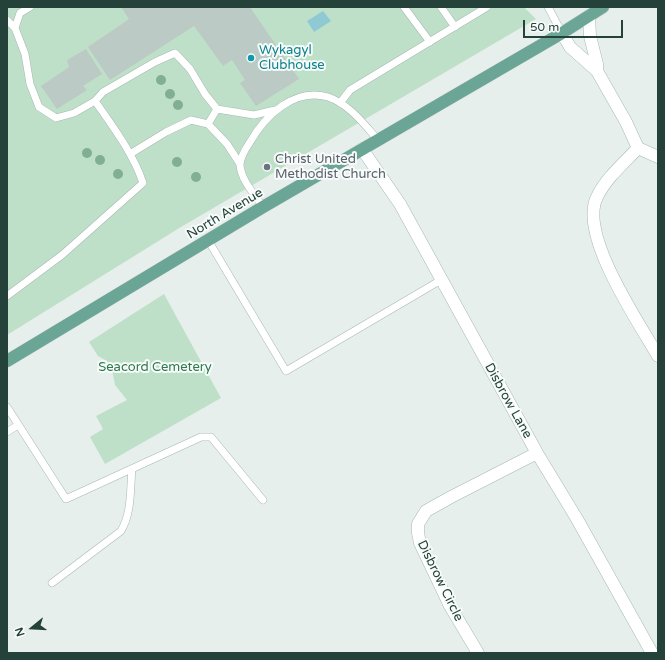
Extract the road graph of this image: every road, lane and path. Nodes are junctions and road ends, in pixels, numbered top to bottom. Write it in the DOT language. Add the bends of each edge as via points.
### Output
graph roads {
  1 [pos="30,7"];
  2 [pos="404,7"];
  3 [pos="441,7"];
  4 [pos="487,7"];
  5 [pos="548,7"];
  6 [pos="603,7"];
  7 [pos="589,16"];
  8 [pos="7,20"];
  9 [pos="455,27"];
  10 [pos="16,28"];
  11 [pos="562,33"];
  12 [pos="430,42"];
  13 [pos="597,71"];
  14 [pos="95,101"];
  15 [pos="340,103"];
  16 [pos="217,109"];
  17 [pos="275,110"];
  18 [pos="208,124"];
  19 [pos="378,140"];
  20 [pos="638,148"];
  21 [pos="362,149"];
  22 [pos="130,154"];
  23 [pos="658,157"];
  24 [pos="240,164"];
  25 [pos="263,207"];
  26 [pos="208,240"];
  27 [pos="441,280"];
  28 [pos="7,296"];
  29 [pos="658,356"];
  30 [pos="7,362"];
  31 [pos="7,407"];
  32 [pos="18,425"];
  33 [pos="7,432"];
  34 [pos="537,453"];
  35 [pos="132,469"];
  36 [pos="263,500"];
  37 [pos="52,583"];
  38 [pos="478,653"];
  39 [pos="652,653"];
  1 -- 10 [label="lane" via="20,13"];
  2 -- 12 [label="lane"];
  3 -- 9 [label="lane"];
  4 -- 9 [label="lane"];
  5 -- 11 [label="lane"];
  6 -- 7 [label="main road, North Avenue"];
  7 -- 11 [label="main road, North Avenue"];
  7 -- 13 [label="street"];
  8 -- 10 [label="lane"];
  9 -- 12 [label="lane"];
  10 -- 14 [label="lane" via="25,54 30,84 39,107 56,118 74,113"];
  11 -- 13 [label="street" via="570,47"];
  11 -- 19 [label="main road, North Avenue"];
  12 -- 15 [label="lane" via="350,90"];
  13 -- 20 [label="street"];
  14 -- 16 [label="lane" via="103,92 175,53"];
  14 -- 22 [label="lane"];
  15 -- 17 [label="lane" via="316,95 292,100"];
  15 -- 19 [label="lane"];
  16 -- 17 [label="lane" via="254,115"];
  16 -- 18 [label="lane"];
  17 -- 24 [label="lane" via="252,137"];
  18 -- 22 [label="lane" via="191,120"];
  18 -- 24 [label="lane" via="227,144"];
  19 -- 21 [label="main road, North Avenue"];
  20 -- 23 [label="street"];
  20 -- 29 [label="street" via="618,168 596,198 593,214 601,250 616,283"];
  21 -- 25 [label="main road, North Avenue"];
  21 -- 27 [label="street, Disbrow Lane" via="400,204"];
  22 -- 28 [label="lane" via="143,183 62,255"];
  24 -- 25 [label="lane" via="247,184"];
  25 -- 26 [label="main road, North Avenue"];
  26 -- 27 [label="lane" via="286,370"];
  26 -- 30 [label="main road, North Avenue"];
  27 -- 34 [label="street, Disbrow Lane"];
  31 -- 32 [label="lane"];
  32 -- 33 [label="lane"];
  32 -- 35 [label="lane" via="66,499"];
  34 -- 38 [label="street, Disbrow Circle" via="426,511 418,524 420,543 450,606"];
  34 -- 39 [label="street, Disbrow Lane"];
  35 -- 36 [label="lane" via="201,437 211,437"];
  35 -- 37 [label="lane" via="129,511 121,531"];
}
